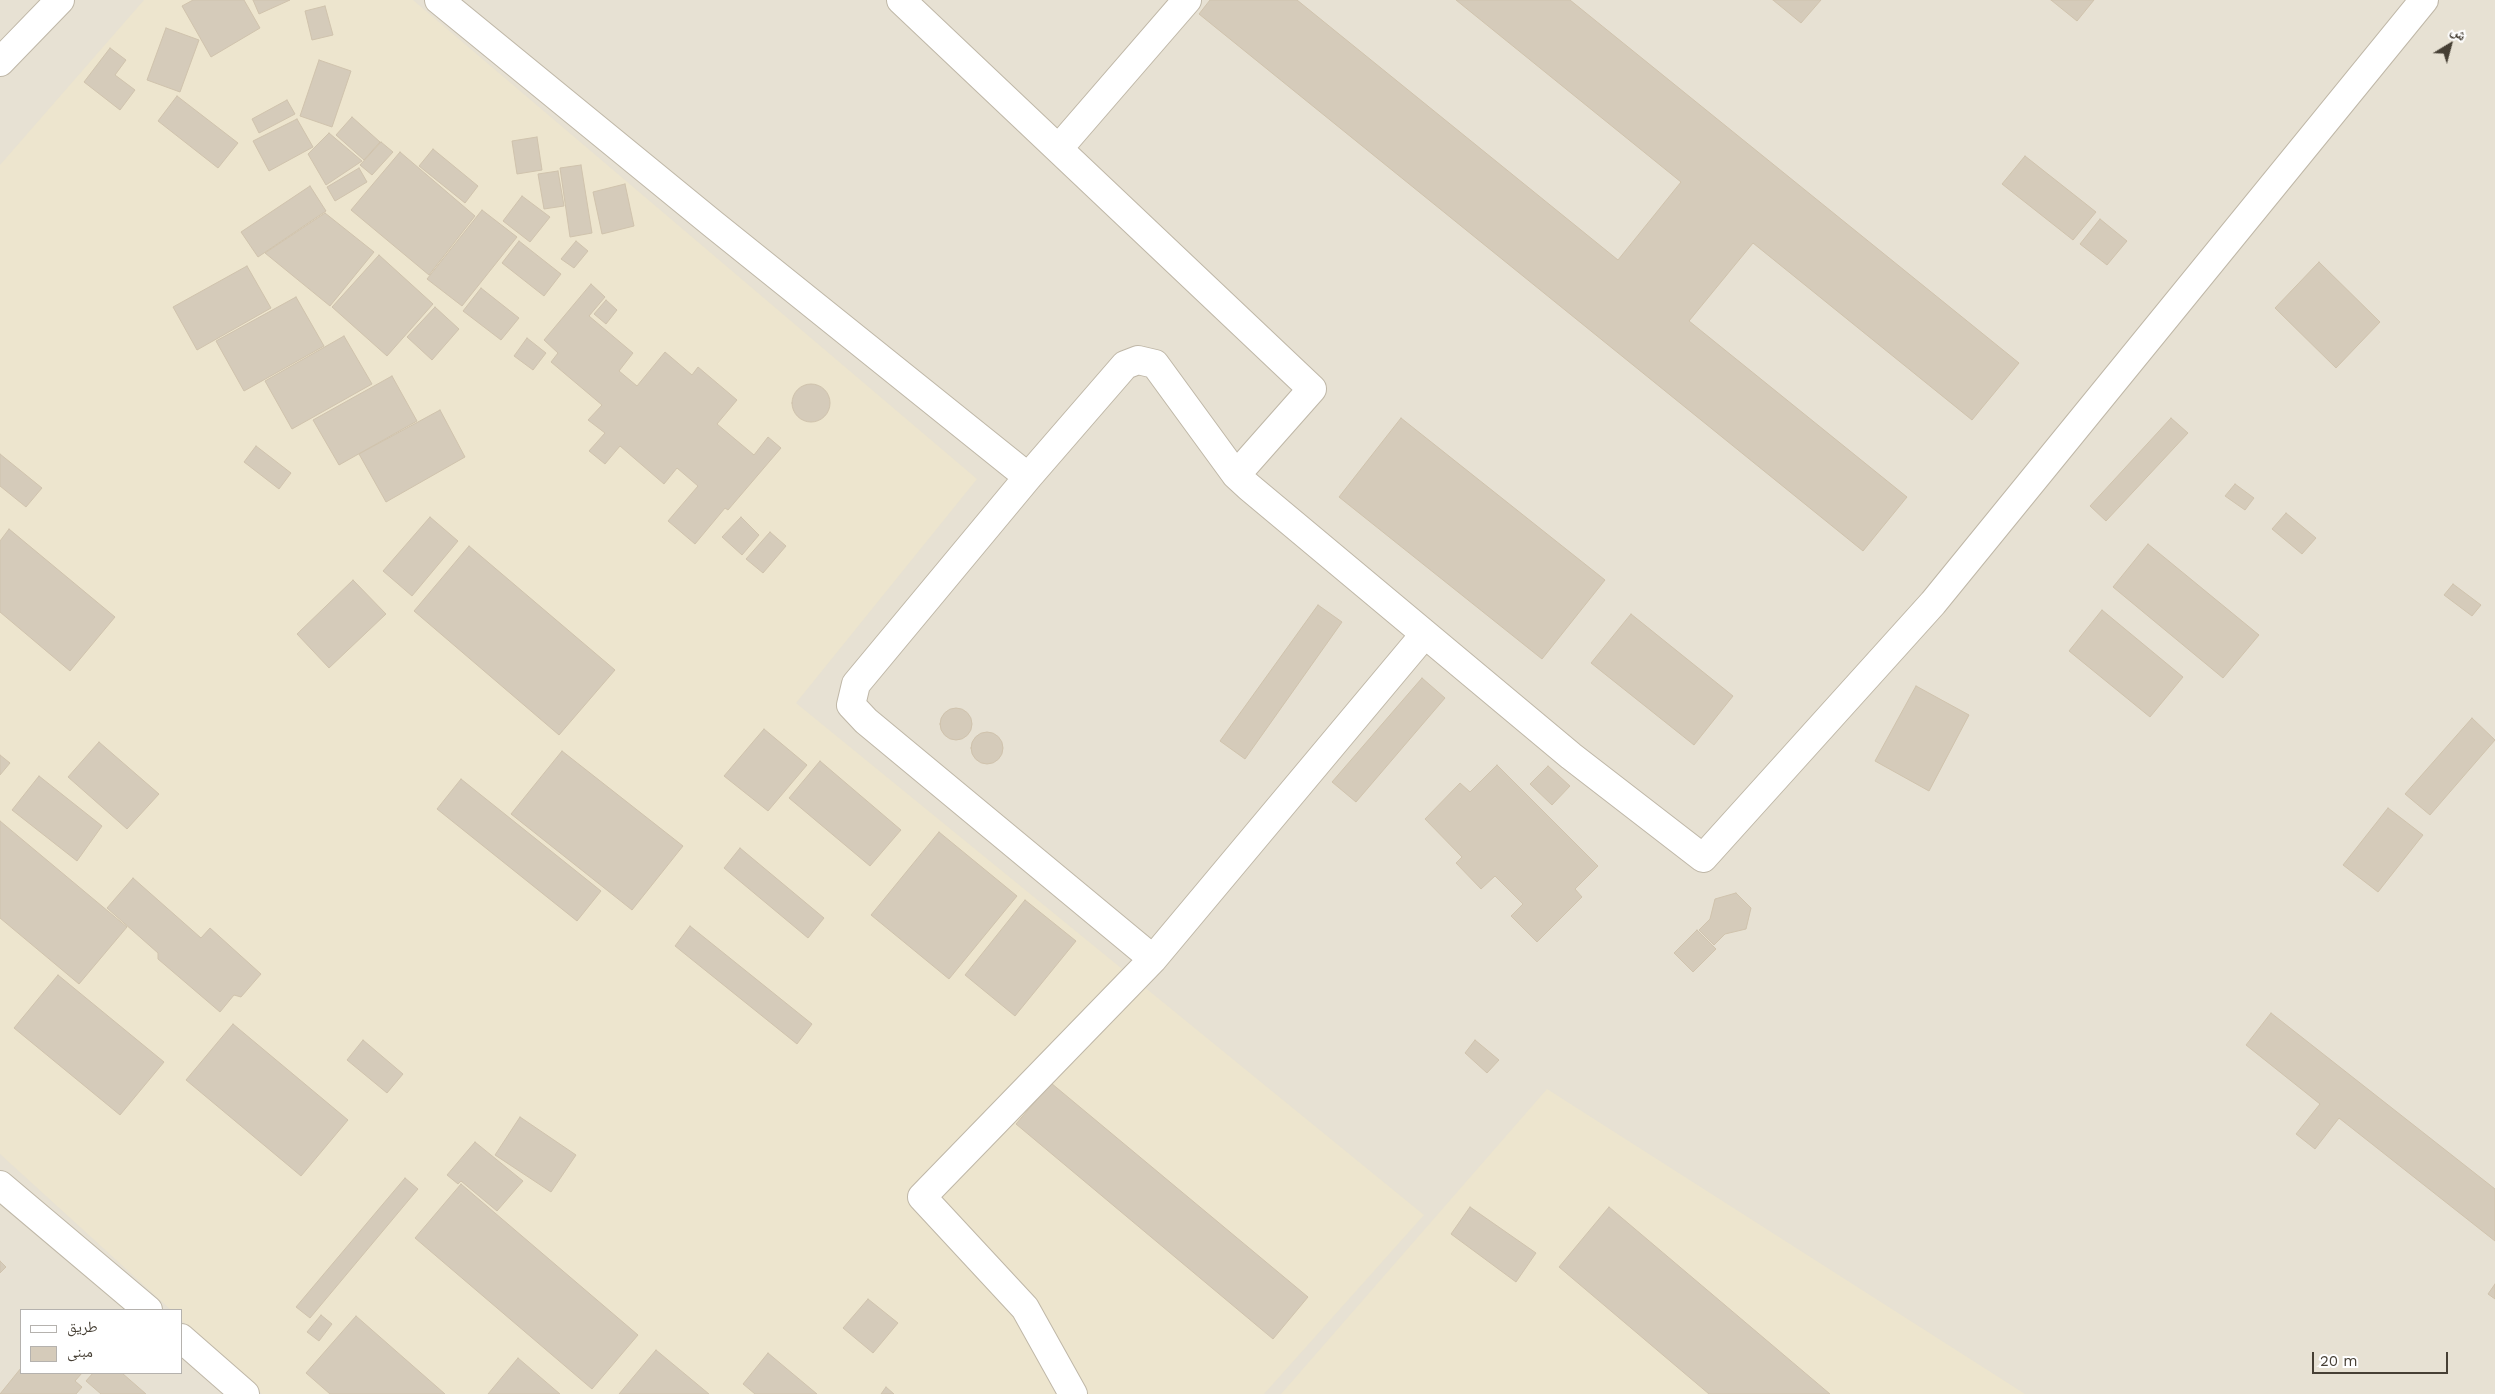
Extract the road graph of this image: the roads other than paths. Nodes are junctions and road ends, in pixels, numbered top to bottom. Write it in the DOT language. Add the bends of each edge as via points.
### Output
graph roads {
  1 [pos="60,0"];
  2 [pos="440,0"];
  3 [pos="901,0"];
  4 [pos="1186,0"];
  5 [pos="2424,0"];
  6 [pos="0,62"];
  7 [pos="1058,148"];
  8 [pos="1236,475"];
  9 [pos="1028,477"];
  10 [pos="1424,635"];
  11 [pos="1152,959"];
  12 [pos="0,1185"];
  13 [pos="147,1309"];
  14 [pos="182,1339"];
  15 [pos="245,1394"];
  16 [pos="1073,1394"];
  1 -- 6 [label="street"];
  2 -- 9 [label="street"];
  3 -- 7 [label="street"];
  4 -- 7 [label="street"];
  5 -- 10 [label="street" via="1933,603 1703,858 1571,756"];
  7 -- 8 [label="street" via="1312,389"];
  8 -- 9 [label="street" via="1155,364 1138,360 1125,365"];
  8 -- 10 [label="street"];
  9 -- 11 [label="street" via="856,684 851,705 866,721"];
  10 -- 11 [label="street"];
  11 -- 16 [label="street" via="922,1198 1025,1308"];
  12 -- 13 [label="street"];
  14 -- 15 [label="street"];
}
